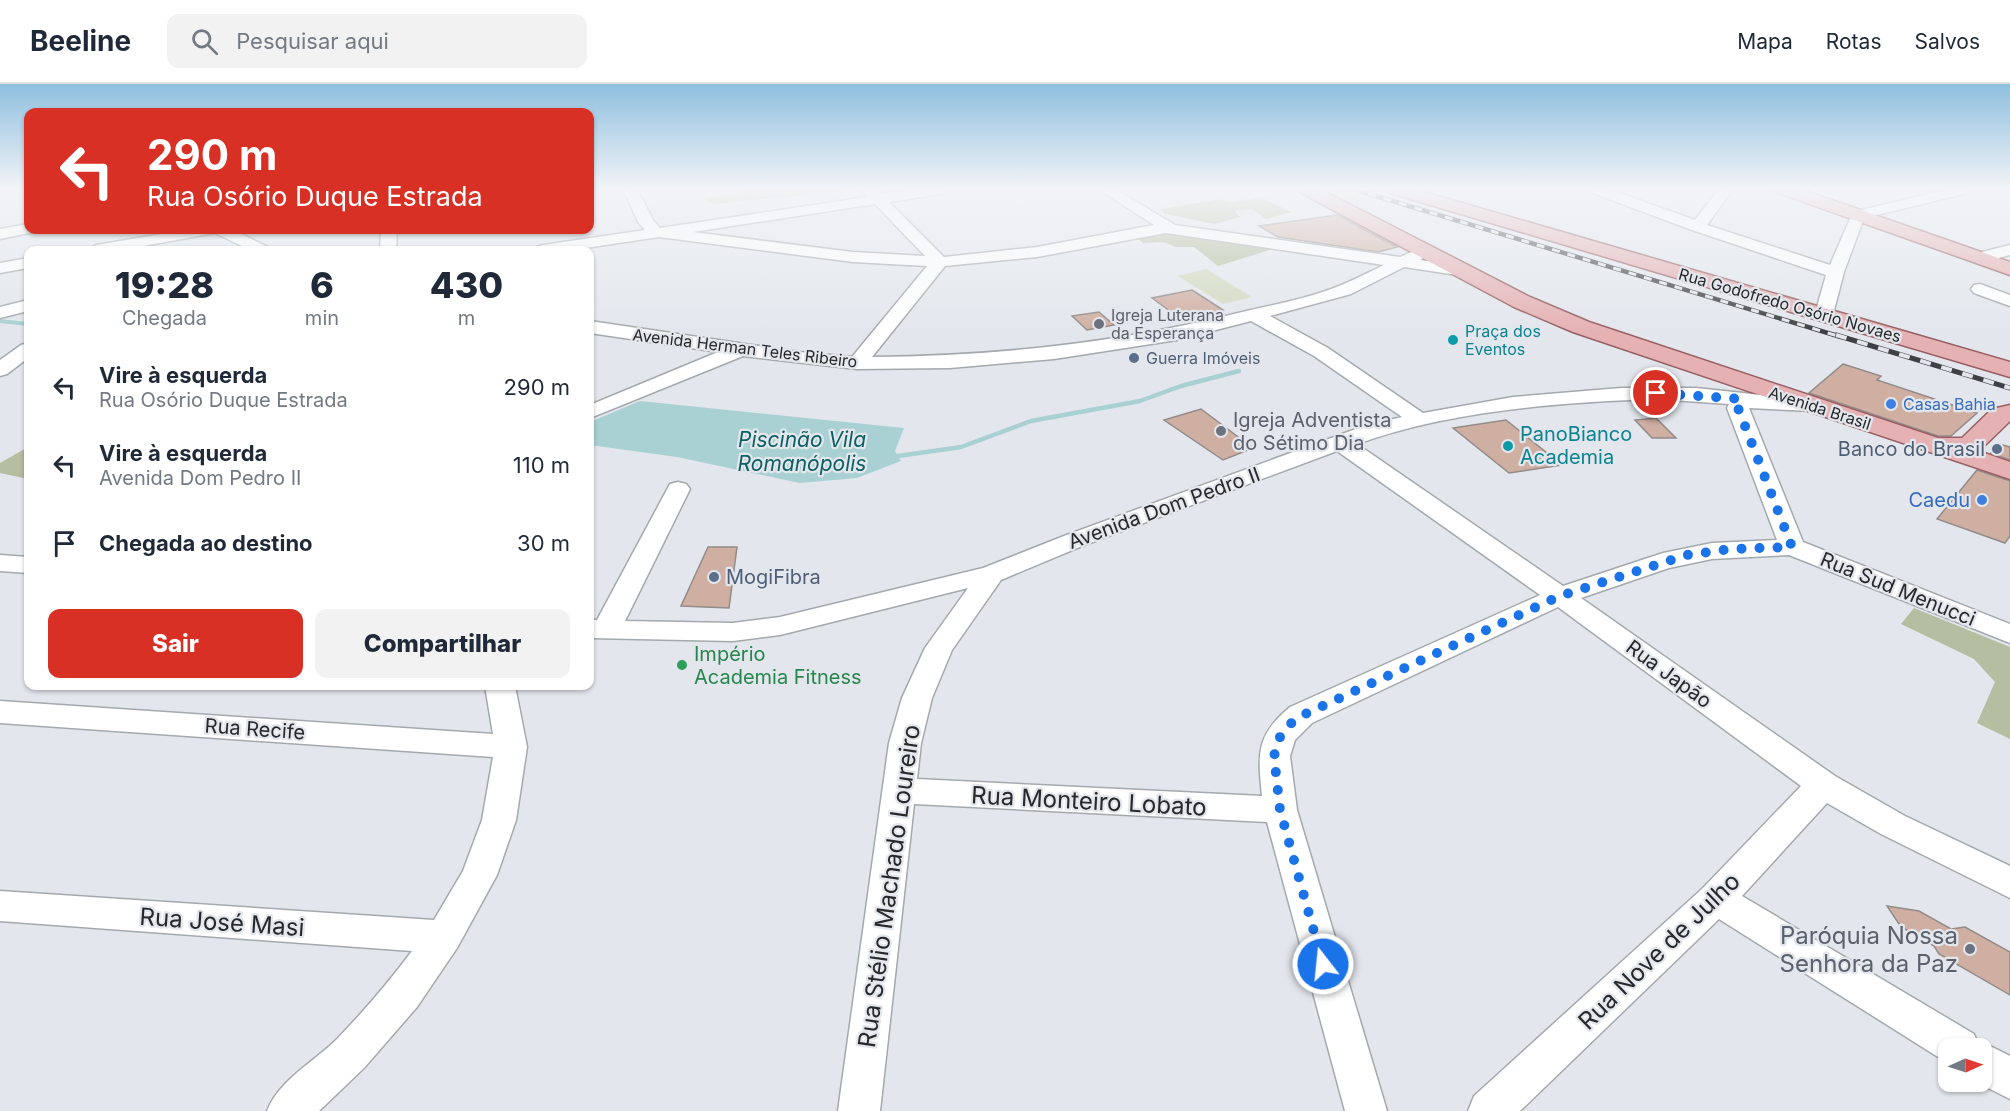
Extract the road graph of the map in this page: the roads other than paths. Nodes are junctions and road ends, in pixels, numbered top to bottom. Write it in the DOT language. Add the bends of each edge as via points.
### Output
graph roads {
  1 [pos="171,237"];
  2 [pos="234,237"];
  3 [pos="624,237"];
  4 [pos="725,237"];
  5 [pos="915,237"];
  6 [pos="1118,237"];
  7 [pos="1225,237"];
  8 [pos="1400,237"];
  9 [pos="1566,237"];
  10 [pos="1728,237"];
  11 [pos="1849,237"];
  12 [pos="1920,237"];
  13 [pos="119,246"];
  14 [pos="252,246"];
  15 [pos="568,246"];
  16 [pos="1425,250"];
  17 [pos="2010,250"];
  18 [pos="1980,258"];
  19 [pos="940,262"];
  20 [pos="1399,263"];
  21 [pos="24,264"];
  22 [pos="0,268"];
  23 [pos="2010,269"];
  24 [pos="1464,271"];
  25 [pos="1835,272"];
  26 [pos="1980,289"];
  27 [pos="2010,301"];
  28 [pos="24,306"];
  29 [pos="0,313"];
  30 [pos="1824,314"];
  31 [pos="1254,315"];
  32 [pos="594,328"];
  33 [pos="741,350"];
  34 [pos="24,352"];
  35 [pos="857,363"];
  36 [pos="0,370"];
  37 [pos="2010,370"];
  38 [pos="1745,394"];
  39 [pos="594,410"];
  40 [pos="2010,413"];
  41 [pos="1418,419"];
  42 [pos="1891,431"];
  43 [pos="1340,443"];
  44 [pos="1988,460"];
  45 [pos="678,489"];
  46 [pos="1792,547"];
  47 [pos="0,563"];
  48 [pos="24,565"];
  49 [pos="992,574"];
  50 [pos="1560,596"];
  51 [pos="598,629"];
  52 [pos="2010,634"];
  53 [pos="501,690"];
  54 [pos="0,712"];
  55 [pos="511,747"];
  56 [pos="1823,785"];
  57 [pos="898,791"];
  58 [pos="1280,810"];
  59 [pos="2010,883"];
  60 [pos="1716,899"];
  61 [pos="0,906"];
  62 [pos="444,937"];
  63 [pos="1944,1038"];
  64 [pos="1992,1068"];
  65 [pos="2010,1079"];
  66 [pos="288,1111"];
  67 [pos="859,1111"];
  68 [pos="1366,1111"];
  69 [pos="1489,1111"];
  1 -- 13 [label="street"];
  2 -- 14 [label="street"];
  3 -- 15 [label="street"];
  4 -- 19 [label="street" via="853,257"];
  5 -- 19 [label="street"];
  6 -- 19 [label="street" via="1037,252"];
  7 -- 20 [label="street"];
  8 -- 16 [label="main road, Avenida Brasil"];
  9 -- 30 [label="main road, Rua Godofredo Osório Novaes"];
  10 -- 25 [label="street"];
  11 -- 25 [label="street"];
  12 -- 18 [label="main road"];
  16 -- 20 [label="street, Avenida Herman Teles Ribeiro"];
  16 -- 24 [label="main road, Avenida Brasil"];
  17 -- 18 [label="street"];
  18 -- 23 [label="main road"];
  19 -- 35 [label="street"];
  20 -- 24 [label="street"];
  20 -- 31 [label="street, Avenida Herman Teles Ribeiro" via="1336,292"];
  21 -- 22 [label="street"];
  24 -- 38 [label="main road, Avenida Brasil" via="1581,327 1664,356"];
  25 -- 30 [label="street"];
  26 -- 27 [label="street"];
  28 -- 29 [label="street"];
  30 -- 37 [label="main road, Rua Godofredo Osório Novaes"];
  31 -- 35 [label="street, Avenida Herman Teles Ribeiro" via="1177,334 1054,354 950,362"];
  31 -- 41 [label="street" via="1321,352"];
  32 -- 33 [label="street, Avenida Herman Teles Ribeiro"];
  33 -- 35 [label="street, Avenida Herman Teles Ribeiro"];
  33 -- 39 [label="street"];
  34 -- 36 [label="street"];
  38 -- 41 [label="street, Avenida Dom Pedro II" via="1586,397"];
  38 -- 42 [label="main road"];
  38 -- 42 [label="main road, Avenida Brasil" via="1812,405"];
  38 -- 46 [label="street" via="1738,408"];
  40 -- 44 [label="main road" via="2001,415"];
  41 -- 43 [label="street, Avenida Dom Pedro II"];
  42 -- 44 [label="main road, Avenida Brasil"];
  43 -- 49 [label="street, Avenida Dom Pedro II"];
  43 -- 50 [label="street, Rua Japão"];
  45 -- 51 [label="street"];
  46 -- 50 [label="street, Rua Sud Menucci" via="1687,555"];
  46 -- 52 [label="street, Rua Sud Menucci"];
  47 -- 48 [label="street"];
  49 -- 51 [label="street, Avenida Dom Pedro II" via="780,626 733,632"];
  49 -- 57 [label="street, Rua Stélio Machado Loureiro" via="939,648 920,692 905,743"];
  50 -- 56 [label="street, Rua Japão"];
  50 -- 58 [label="street, Rua Sud Menucci" via="1289,725 1274,756"];
  53 -- 55 [label="street"];
  54 -- 55 [label="street, Rua Recife"];
  55 -- 62 [label="street" via="499,820 479,875"];
  56 -- 59 [label="street, Rua Japão"];
  56 -- 60 [label="street, Rua Nove de Julho"];
  57 -- 58 [label="street, Rua Monteiro Lobato"];
  57 -- 67 [label="street, Rua Stélio Machado Loureiro"];
  58 -- 68 [label="street, Rua Sud Menucci"];
  60 -- 63 [label="street"];
  60 -- 69 [label="street, Rua Nove de Julho"];
  61 -- 62 [label="street, Rua José Masi"];
  62 -- 66 [label="street" via="403,994 350,1054"];
  64 -- 65 [label="street"];
}
